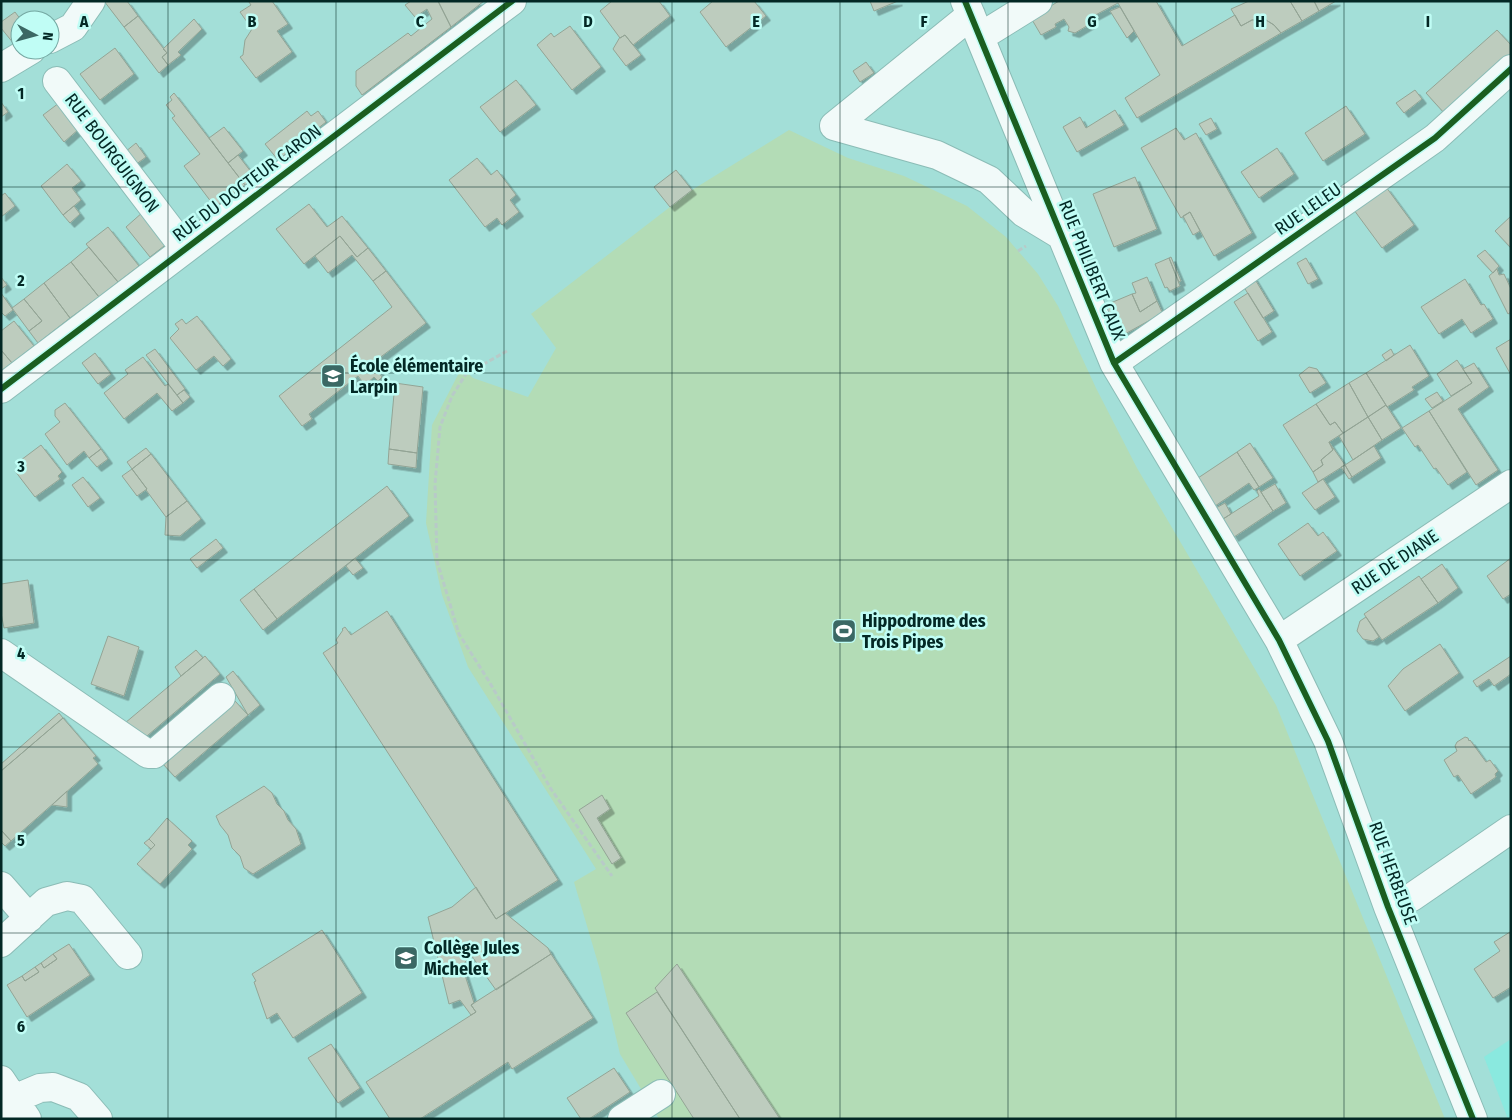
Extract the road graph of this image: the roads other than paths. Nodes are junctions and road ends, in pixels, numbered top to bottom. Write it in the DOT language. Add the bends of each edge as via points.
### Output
graph roads {
  1 [pos="91,1"];
  2 [pos="512,1"];
  3 [pos="1038,1"];
  4 [pos="968,20"];
  5 [pos="60,34"];
  6 [pos="14,60"];
  7 [pos="1,68"];
  8 [pos="1511,69"];
  9 [pos="57,81"];
  10 [pos="1062,236"];
  11 [pos="185,249"];
  12 [pos="1114,363"];
  13 [pos="1,389"];
  14 [pos="1511,484"];
  15 [pos="1279,640"];
  16 [pos="1,653"];
  17 [pos="221,697"];
  18 [pos="1511,829"];
  19 [pos="1,886"];
  20 [pos="1388,907"];
  21 [pos="29,918"];
  22 [pos="1,943"];
  23 [pos="128,955"];
  24 [pos="661,1094"];
  25 [pos="11,1101"];
  26 [pos="98,1119"];
  27 [pos="622,1119"];
  28 [pos="1473,1119"];
  1 -- 5 [label="street" via="73,27"];
  2 -- 11 [label="street, RUE DU DOCTEUR CARON"];
  3 -- 4 [label="street"];
  4 -- 10 [label="street, RUE PHILIBERT CAUX"];
  4 -- 10 [label="street" via="834,126 937,155 988,180 1024,213"];
  6 -- 7 [label="street"];
  8 -- 12 [label="street, RUE LELEU" via="1436,138"];
  9 -- 11 [label="street, RUE BOURGUIGNON"];
  10 -- 12 [label="street, RUE PHILIBERT CAUX"];
  11 -- 13 [label="street, RUE DU DOCTEUR CARON"];
  12 -- 15 [label="street, RUE PHILIBERT CAUX"];
  14 -- 15 [label="street, RUE DE DIANE"];
  15 -- 20 [label="street, RUE HERBEUSE" via="1328,741"];
  16 -- 17 [label="street" via="148,754 154,754"];
  18 -- 20 [label="street" via="1412,897"];
  19 -- 21 [label="street"];
  20 -- 28 [label="street, RUE HERBEUSE"];
  21 -- 22 [label="street"];
  21 -- 23 [label="street" via="46,902 67,896 82,899"];
  24 -- 27 [label="street"];
  25 -- 26 [label="street" via="40,1088 53,1087 79,1097"];
}
